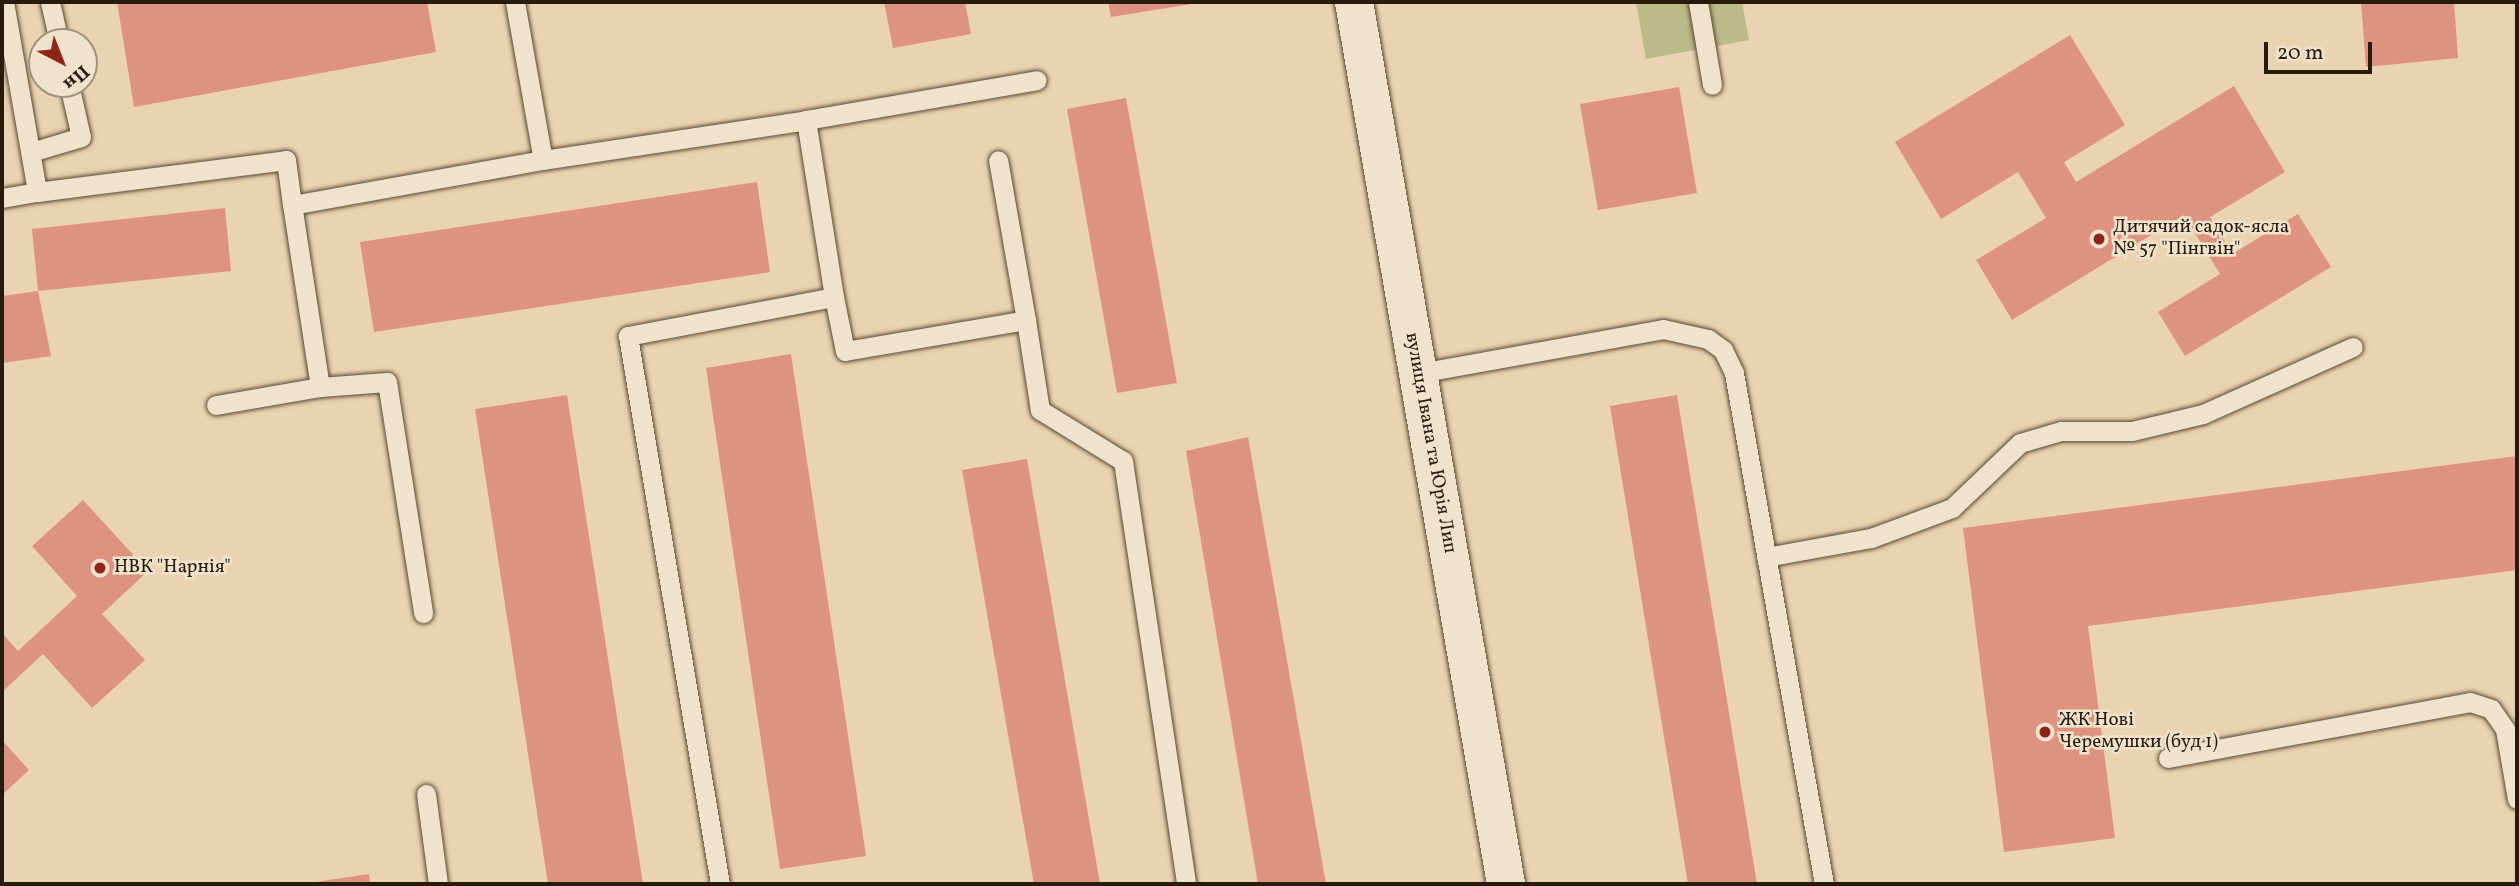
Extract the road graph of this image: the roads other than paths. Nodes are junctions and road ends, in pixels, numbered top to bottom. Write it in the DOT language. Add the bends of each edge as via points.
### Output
graph roads {
  1 [pos="4,2"];
  2 [pos="50,2"];
  3 [pos="515,2"];
  4 [pos="1354,2"];
  5 [pos="1698,2"];
  6 [pos="56,28"];
  7 [pos="1037,80"];
  8 [pos="1712,85"];
  9 [pos="72,98"];
  10 [pos="806,120"];
  11 [pos="31,152"];
  12 [pos="543,160"];
  13 [pos="998,160"];
  14 [pos="37,192"];
  15 [pos="2,198"];
  16 [pos="292,205"];
  17 [pos="834,297"];
  18 [pos="1026,320"];
  19 [pos="2353,347"];
  20 [pos="1419,373"];
  21 [pos="320,387"];
  22 [pos="216,405"];
  23 [pos="1766,557"];
  24 [pos="423,612"];
  25 [pos="2168,758"];
  26 [pos="426,794"];
  27 [pos="2517,799"];
  28 [pos="438,884"];
  29 [pos="720,884"];
  30 [pos="1186,884"];
  31 [pos="1506,884"];
  32 [pos="1824,884"];
  1 -- 11 [label="lane"];
  2 -- 6 [label="lane"];
  3 -- 12 [label="lane"];
  4 -- 20 [label="street, вулиця Івана та Юрія Лип"];
  5 -- 8 [label="lane"];
  7 -- 10 [label="lane"];
  9 -- 11 [label="lane" via="81,137"];
  10 -- 12 [label="lane"];
  10 -- 17 [label="lane"];
  11 -- 14 [label="lane"];
  12 -- 16 [label="lane"];
  13 -- 18 [label="lane"];
  14 -- 15 [label="lane"];
  14 -- 16 [label="lane" via="286,160"];
  16 -- 21 [label="lane"];
  17 -- 18 [label="lane" via="845,351"];
  17 -- 29 [label="lane" via="628,336"];
  18 -- 30 [label="lane" via="1040,410 1123,461"];
  19 -- 23 [label="lane" via="2203,414 2132,431 2061,431 2020,443 1952,508 1871,538"];
  20 -- 23 [label="lane" via="1662,329 1708,339 1723,351 1734,373"];
  20 -- 31 [label="street, вулиця Івана та Юрія Лип"];
  21 -- 22 [label="lane"];
  21 -- 24 [label="lane" via="387,382"];
  23 -- 32 [label="lane"];
  25 -- 27 [label="lane" via="2470,702 2491,709 2505,729"];
  26 -- 28 [label="lane"];
}
